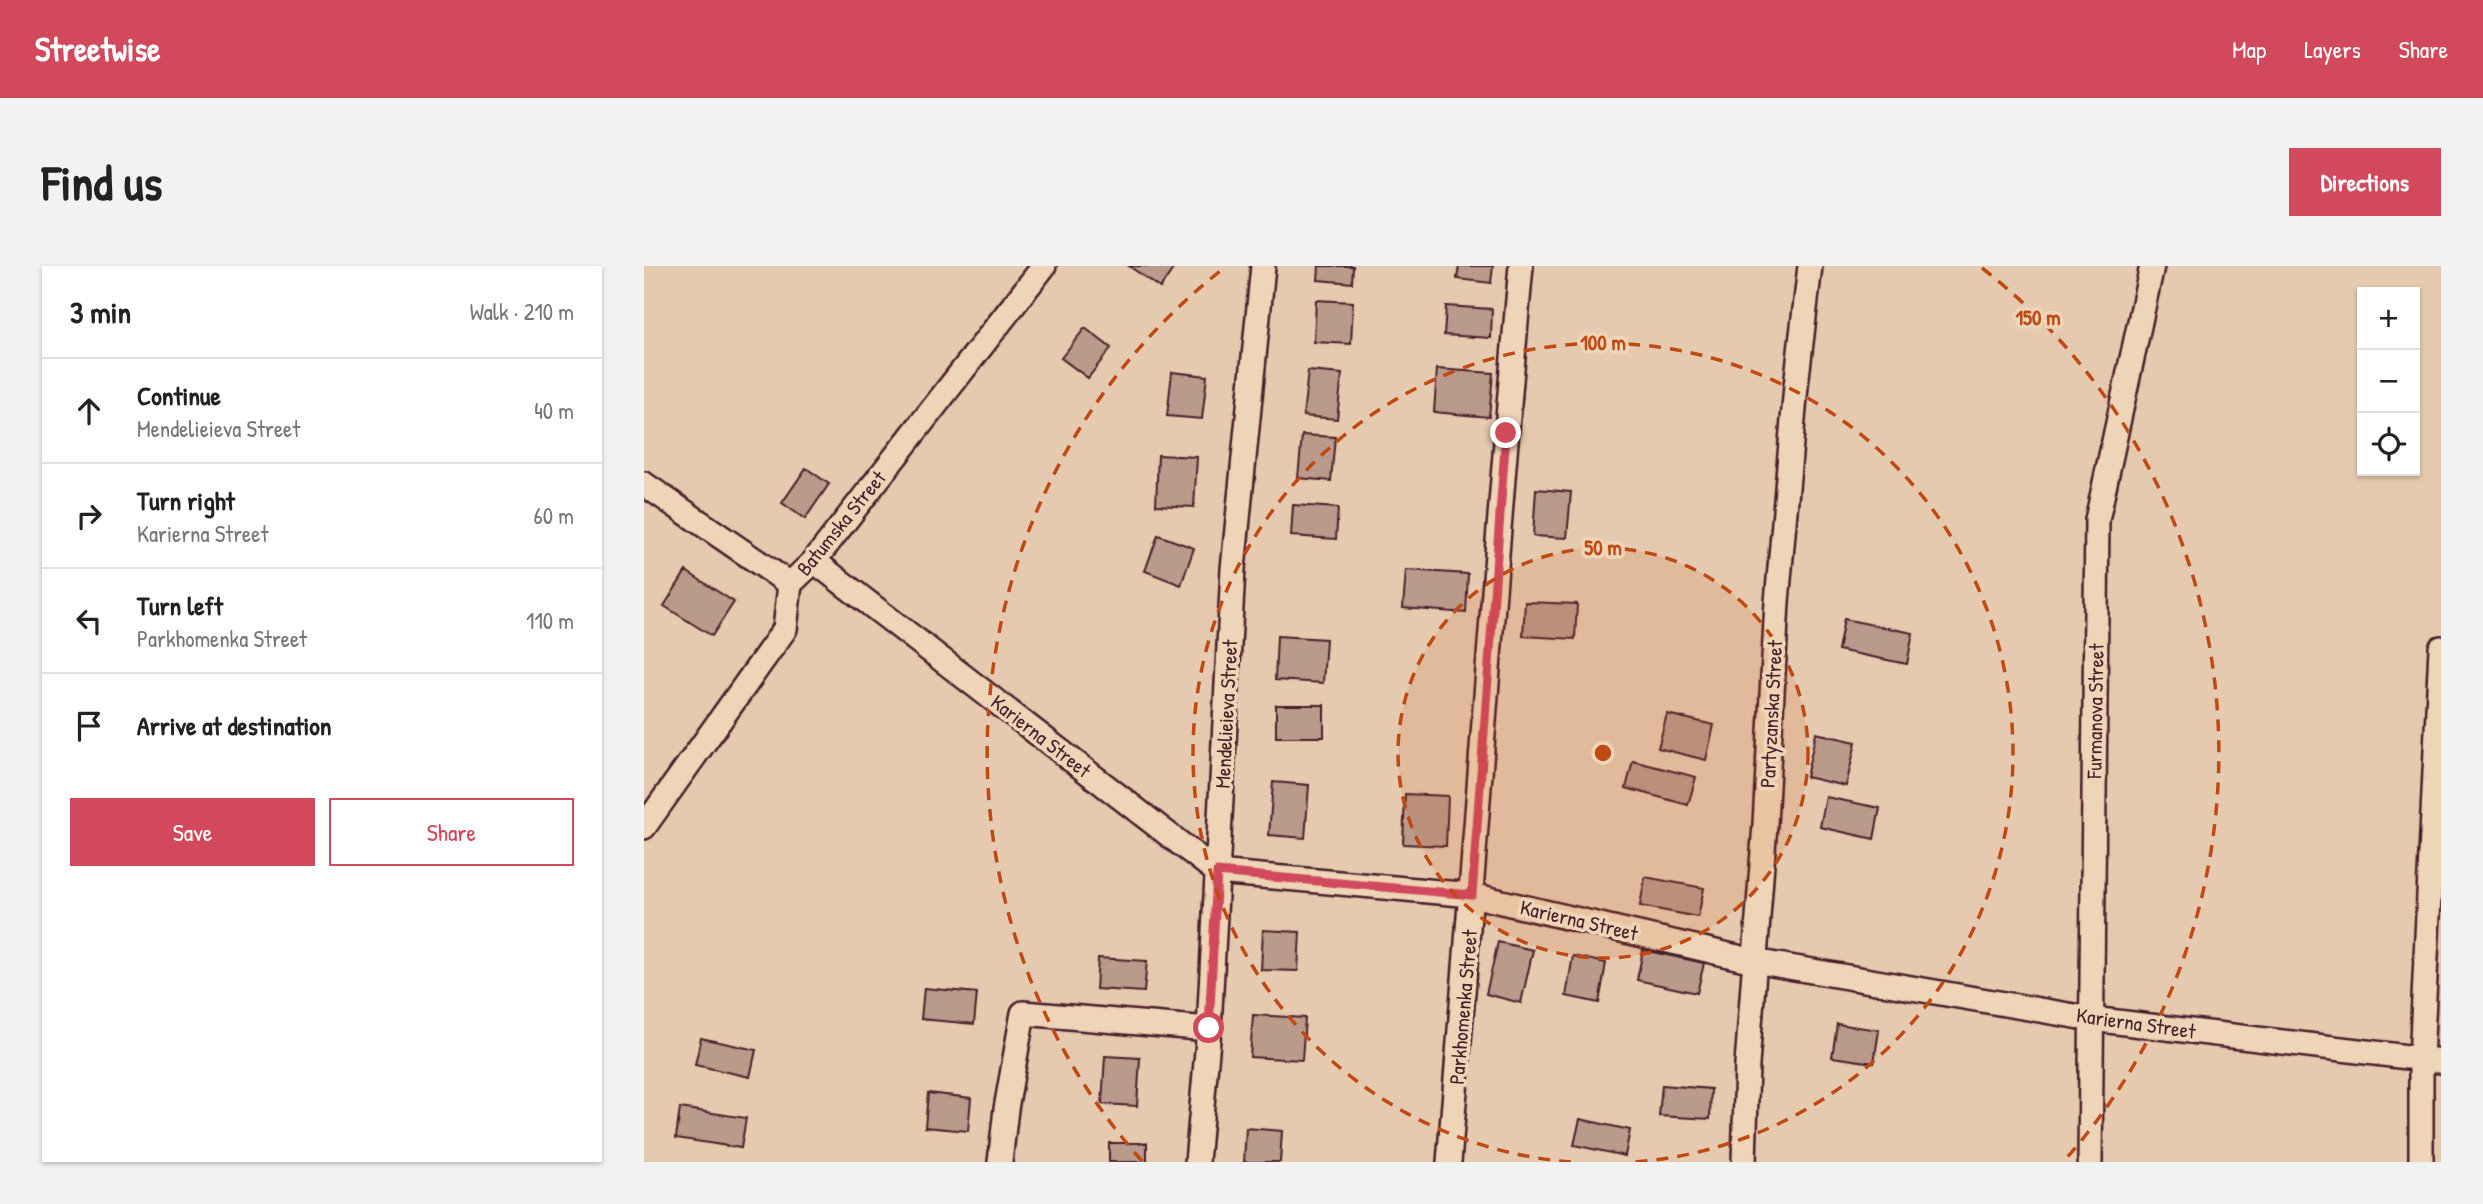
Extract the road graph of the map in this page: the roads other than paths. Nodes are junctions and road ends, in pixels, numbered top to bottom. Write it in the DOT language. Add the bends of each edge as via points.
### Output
graph roads {
  1 [pos="1044,266"];
  2 [pos="1263,266"];
  3 [pos="1521,266"];
  4 [pos="1810,266"];
  5 [pos="2152,266"];
  6 [pos="644,484"];
  7 [pos="814,561"];
  8 [pos="790,584"];
  9 [pos="2441,648"];
  10 [pos="644,828"];
  11 [pos="1217,872"];
  12 [pos="1472,895"];
  13 [pos="1754,961"];
  14 [pos="2092,1018"];
  15 [pos="1209,1028"];
  16 [pos="2431,1061"];
  17 [pos="1000,1162"];
  18 [pos="1197,1162"];
  19 [pos="1449,1162"];
  20 [pos="1744,1162"];
  21 [pos="2090,1162"];
  22 [pos="2421,1162"];
  1 -- 7 [label="street, Batumska Street"];
  2 -- 11 [label="street, Mendelieieva Street" via="1233,569"];
  3 -- 12 [label="street, Parkhomenka Street"];
  4 -- 13 [label="street, Partyzanska Street" via="1777,602"];
  5 -- 14 [label="street, Furmanova Street" via="2096,520"];
  6 -- 8 [label="street"];
  7 -- 8 [label="street, Batumska Street"];
  7 -- 11 [label="street, Karierna Street"];
  8 -- 10 [label="street, Batumska Street" via="785,629"];
  9 -- 16 [label="street"];
  11 -- 12 [label="street, Karierna Street"];
  11 -- 15 [label="street, Mendelieieva Street"];
  12 -- 13 [label="street, Karierna Street"];
  12 -- 19 [label="street, Parkhomenka Street"];
  13 -- 14 [label="street, Karierna Street"];
  13 -- 20 [label="street, Partyzanska Street"];
  14 -- 16 [label="street, Karierna Street"];
  14 -- 21 [label="street, Furmanova Street"];
  15 -- 17 [label="street" via="1023,1013"];
  15 -- 18 [label="street, Mendelieieva Street"];
  16 -- 22 [label="street"];
}
